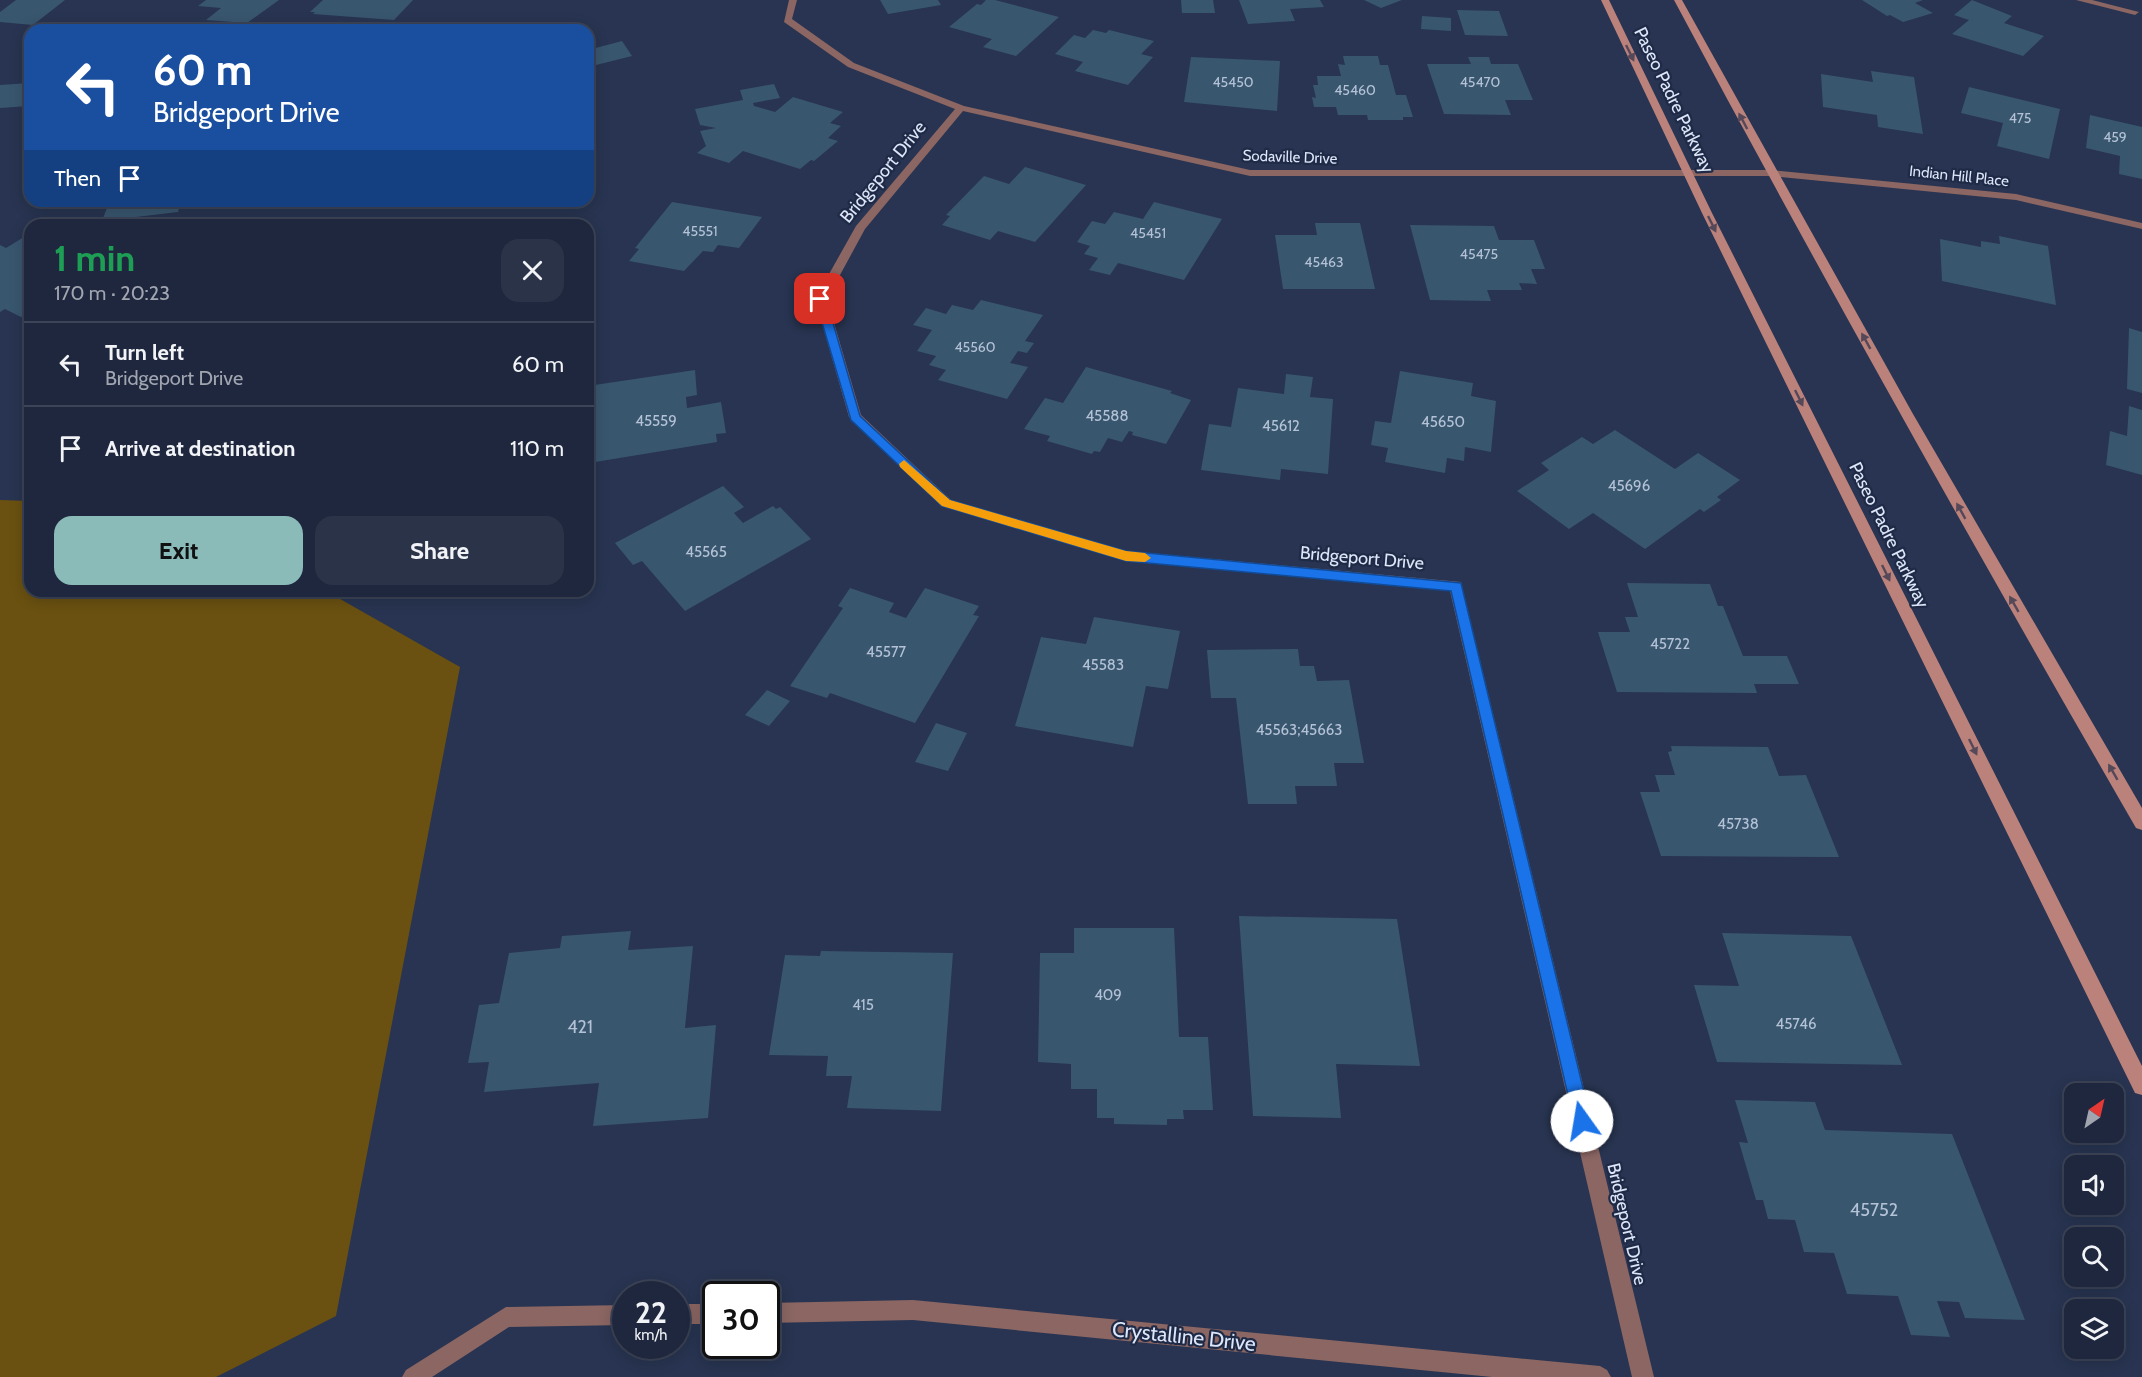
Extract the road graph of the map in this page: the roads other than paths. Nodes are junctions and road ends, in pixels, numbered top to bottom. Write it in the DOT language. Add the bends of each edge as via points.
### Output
graph roads {
  1 [pos="793,0"];
  2 [pos="1605,0"];
  3 [pos="1678,0"];
  4 [pos="2080,0"];
  5 [pos="2135,12"];
  6 [pos="961,108"];
  7 [pos="1686,171"];
  8 [pos="1770,173"];
  9 [pos="2142,226"];
  10 [pos="2142,823"];
  11 [pos="2142,1086"];
  12 [pos="780,1313"];
  13 [pos="612,1315"];
  14 [pos="413,1377"];
  15 [pos="1600,1377"];
  16 [pos="1643,1377"];
  1 -- 6 [label="street, Sodaville Drive" via="787,20 851,65"];
  2 -- 7 [label="main road, Paseo Padre Parkway, one-way"];
  8 -- 3 [label="main road, one-way"];
  4 -- 5 [label="street"];
  6 -- 7 [label="street, Sodaville Drive" via="1250,173"];
  6 -- 16 [label="street, Bridgeport Drive" via="860,228 820,299 855,417 946,503 1126,556 1456,586"];
  7 -- 8 [label="street, Sodaville Drive"];
  7 -- 11 [label="main road, Paseo Padre Parkway, one-way"];
  8 -- 9 [label="street, Indian Hill Place" via="2016,197"];
  10 -- 8 [label="main road, one-way"];
  12 -- 15 [label="street, Crystalline Drive" via="913,1310"];
  13 -- 14 [label="street" via="506,1317"];
}
